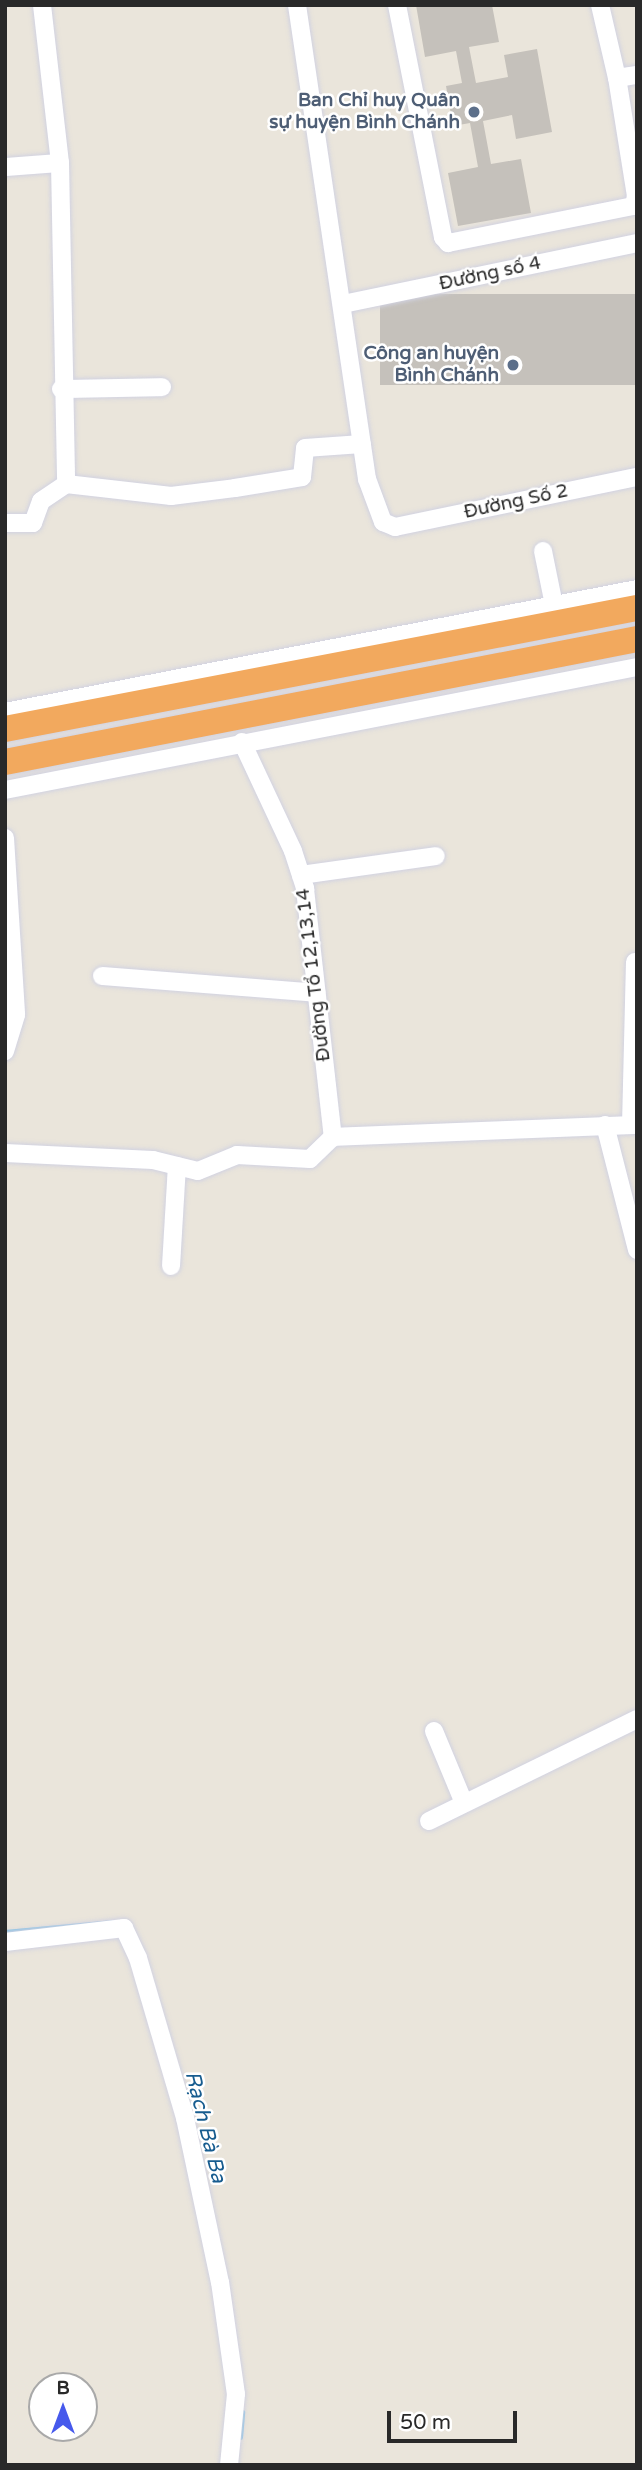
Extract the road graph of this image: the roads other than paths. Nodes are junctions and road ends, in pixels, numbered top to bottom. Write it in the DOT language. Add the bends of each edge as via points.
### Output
graph roads {
  1 [pos="42,5"];
  2 [pos="296,5"];
  3 [pos="397,5"];
  4 [pos="600,5"];
  5 [pos="637,75"];
  6 [pos="617,78"];
  7 [pos="60,163"];
  8 [pos="5,167"];
  9 [pos="637,243"];
  10 [pos="343,304"];
  11 [pos="162,387"];
  12 [pos="61,388"];
  13 [pos="362,444"];
  14 [pos="637,477"];
  15 [pos="66,484"];
  16 [pos="5,523"];
  17 [pos="543,551"];
  18 [pos="637,589"];
  19 [pos="554,606"];
  20 [pos="637,608"];
  21 [pos="637,639"];
  22 [pos="637,667"];
  23 [pos="5,712"];
  24 [pos="5,729"];
  25 [pos="242,742"];
  26 [pos="5,762"];
  27 [pos="5,790"];
  28 [pos="5,838"];
  29 [pos="436,856"];
  30 [pos="301,875"];
  31 [pos="9,918"];
  32 [pos="635,962"];
  33 [pos="102,976"];
  34 [pos="316,993"];
  35 [pos="5,1051"];
  36 [pos="605,1125"];
  37 [pos="634,1125"];
  38 [pos="333,1138"];
  39 [pos="5,1153"];
  40 [pos="177,1166"];
  41 [pos="637,1250"];
  42 [pos="171,1266"];
  43 [pos="637,1718"];
  44 [pos="434,1731"];
  45 [pos="464,1803"];
  46 [pos="429,1821"];
  47 [pos="5,1942"];
  48 [pos="229,2465"];
  1 -- 7 [label="street"];
  2 -- 10 [label="street"];
  3 -- 6 [label="street" via="443,237 448,243 634,206"];
  4 -- 6 [label="street"];
  5 -- 6 [label="street"];
  7 -- 8 [label="street"];
  7 -- 12 [label="street" via="65,281"];
  9 -- 10 [label="street, Đường số 4"];
  10 -- 13 [label="street"];
  11 -- 12 [label="street"];
  12 -- 15 [label="street"];
  13 -- 14 [label="street, Đường Số 2" via="377,512 383,522 395,527"];
  13 -- 15 [label="street" via="304,448 302,477 235,488 171,496"];
  15 -- 16 [label="street" via="41,501 33,523"];
  17 -- 19 [label="street"];
  18 -- 19 [label="street"];
  19 -- 23 [label="street"];
  20 -- 24 [label="highway"];
  21 -- 26 [label="highway"];
  22 -- 25 [label="street"];
  25 -- 27 [label="street"];
  25 -- 30 [label="street, Đường Tổ 12,13,14"];
  28 -- 31 [label="street"];
  29 -- 30 [label="street"];
  30 -- 34 [label="street, Đường Tổ 12,13,14"];
  31 -- 35 [label="street" via="16,1015"];
  32 -- 37 [label="street"];
  33 -- 34 [label="street"];
  34 -- 38 [label="street, Đường Tổ 12,13,14"];
  36 -- 37 [label="street"];
  36 -- 38 [label="street"];
  36 -- 41 [label="street"];
  38 -- 40 [label="street" via="310,1159 237,1155 198,1171"];
  39 -- 40 [label="street" via="153,1160"];
  40 -- 42 [label="street"];
  43 -- 45 [label="street"];
  44 -- 45 [label="street"];
  45 -- 46 [label="street"];
  47 -- 48 [label="street" via="124,1928 138,1958 185,2118 220,2282 236,2394 237,2423"];
}
